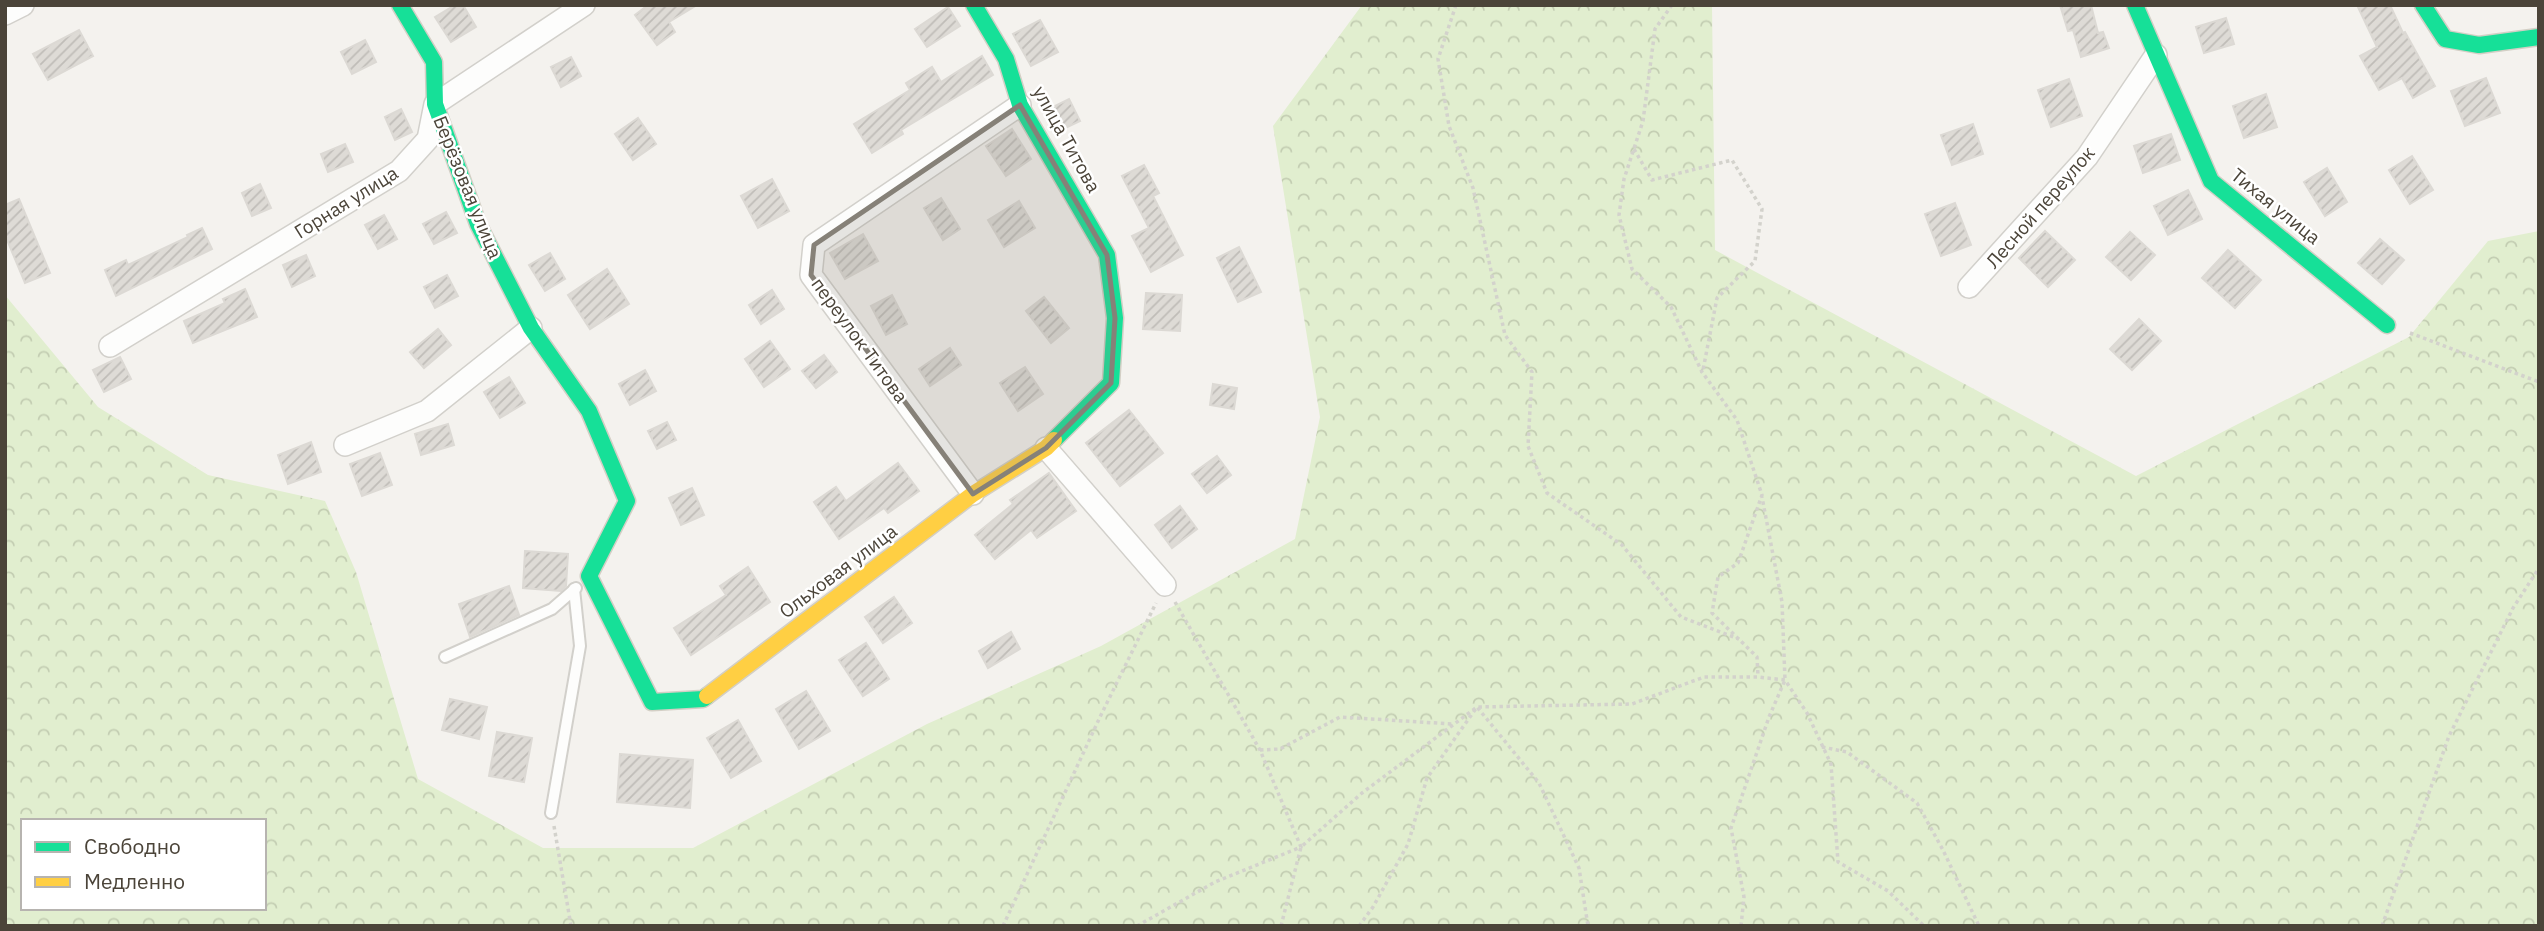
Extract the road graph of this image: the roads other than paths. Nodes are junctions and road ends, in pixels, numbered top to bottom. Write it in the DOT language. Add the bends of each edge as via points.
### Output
graph roads {
  1 [pos="400,5"];
  2 [pos="584,5"];
  3 [pos="974,5"];
  4 [pos="2135,5"];
  5 [pos="2423,5"];
  6 [pos="2539,37"];
  7 [pos="2156,55"];
  8 [pos="435,104"];
  9 [pos="1020,106"];
  10 [pos="1107,255"];
  11 [pos="1969,287"];
  12 [pos="2387,325"];
  13 [pos="531,328"];
  14 [pos="110,346"];
  15 [pos="345,446"];
  16 [pos="1046,448"];
  17 [pos="973,494"];
  18 [pos="589,576"];
  19 [pos="1165,585"];
  20 [pos="574,589"];
  21 [pos="445,657"];
  22 [pos="551,813"];
  1 -- 8 [label="street, Берёзовая улица" via="434,62"];
  2 -- 8 [label="street"];
  3 -- 9 [label="street, улица Титова" via="1006,59"];
  4 -- 7 [label="street, Тихая улица"];
  5 -- 6 [label="street" via="2445,39 2479,45"];
  7 -- 11 [label="street, Лесной переулок" via="2087,157"];
  7 -- 12 [label="street, Тихая улица" via="2211,181"];
  8 -- 13 [label="street, Берёзовая улица" via="478,224"];
  8 -- 14 [label="street, Горная улица" via="428,139 399,171"];
  9 -- 10 [label="street, улица Титова"];
  9 -- 17 [label="street, переулок Титова" via="814,244 811,275"];
  10 -- 16 [label="street, Ольховая улица" via="1115,318 1111,383"];
  13 -- 15 [label="street" via="427,411"];
  13 -- 18 [label="street, Берёзовая улица" via="589,411 627,501"];
  16 -- 17 [label="street, Ольховая улица"];
  16 -- 19 [label="street"];
  17 -- 18 [label="street, Ольховая улица" via="703,699 652,702"];
  18 -- 20 [label="lane"];
  20 -- 21 [label="lane" via="552,609"];
  20 -- 22 [label="lane" via="580,646"];
}
